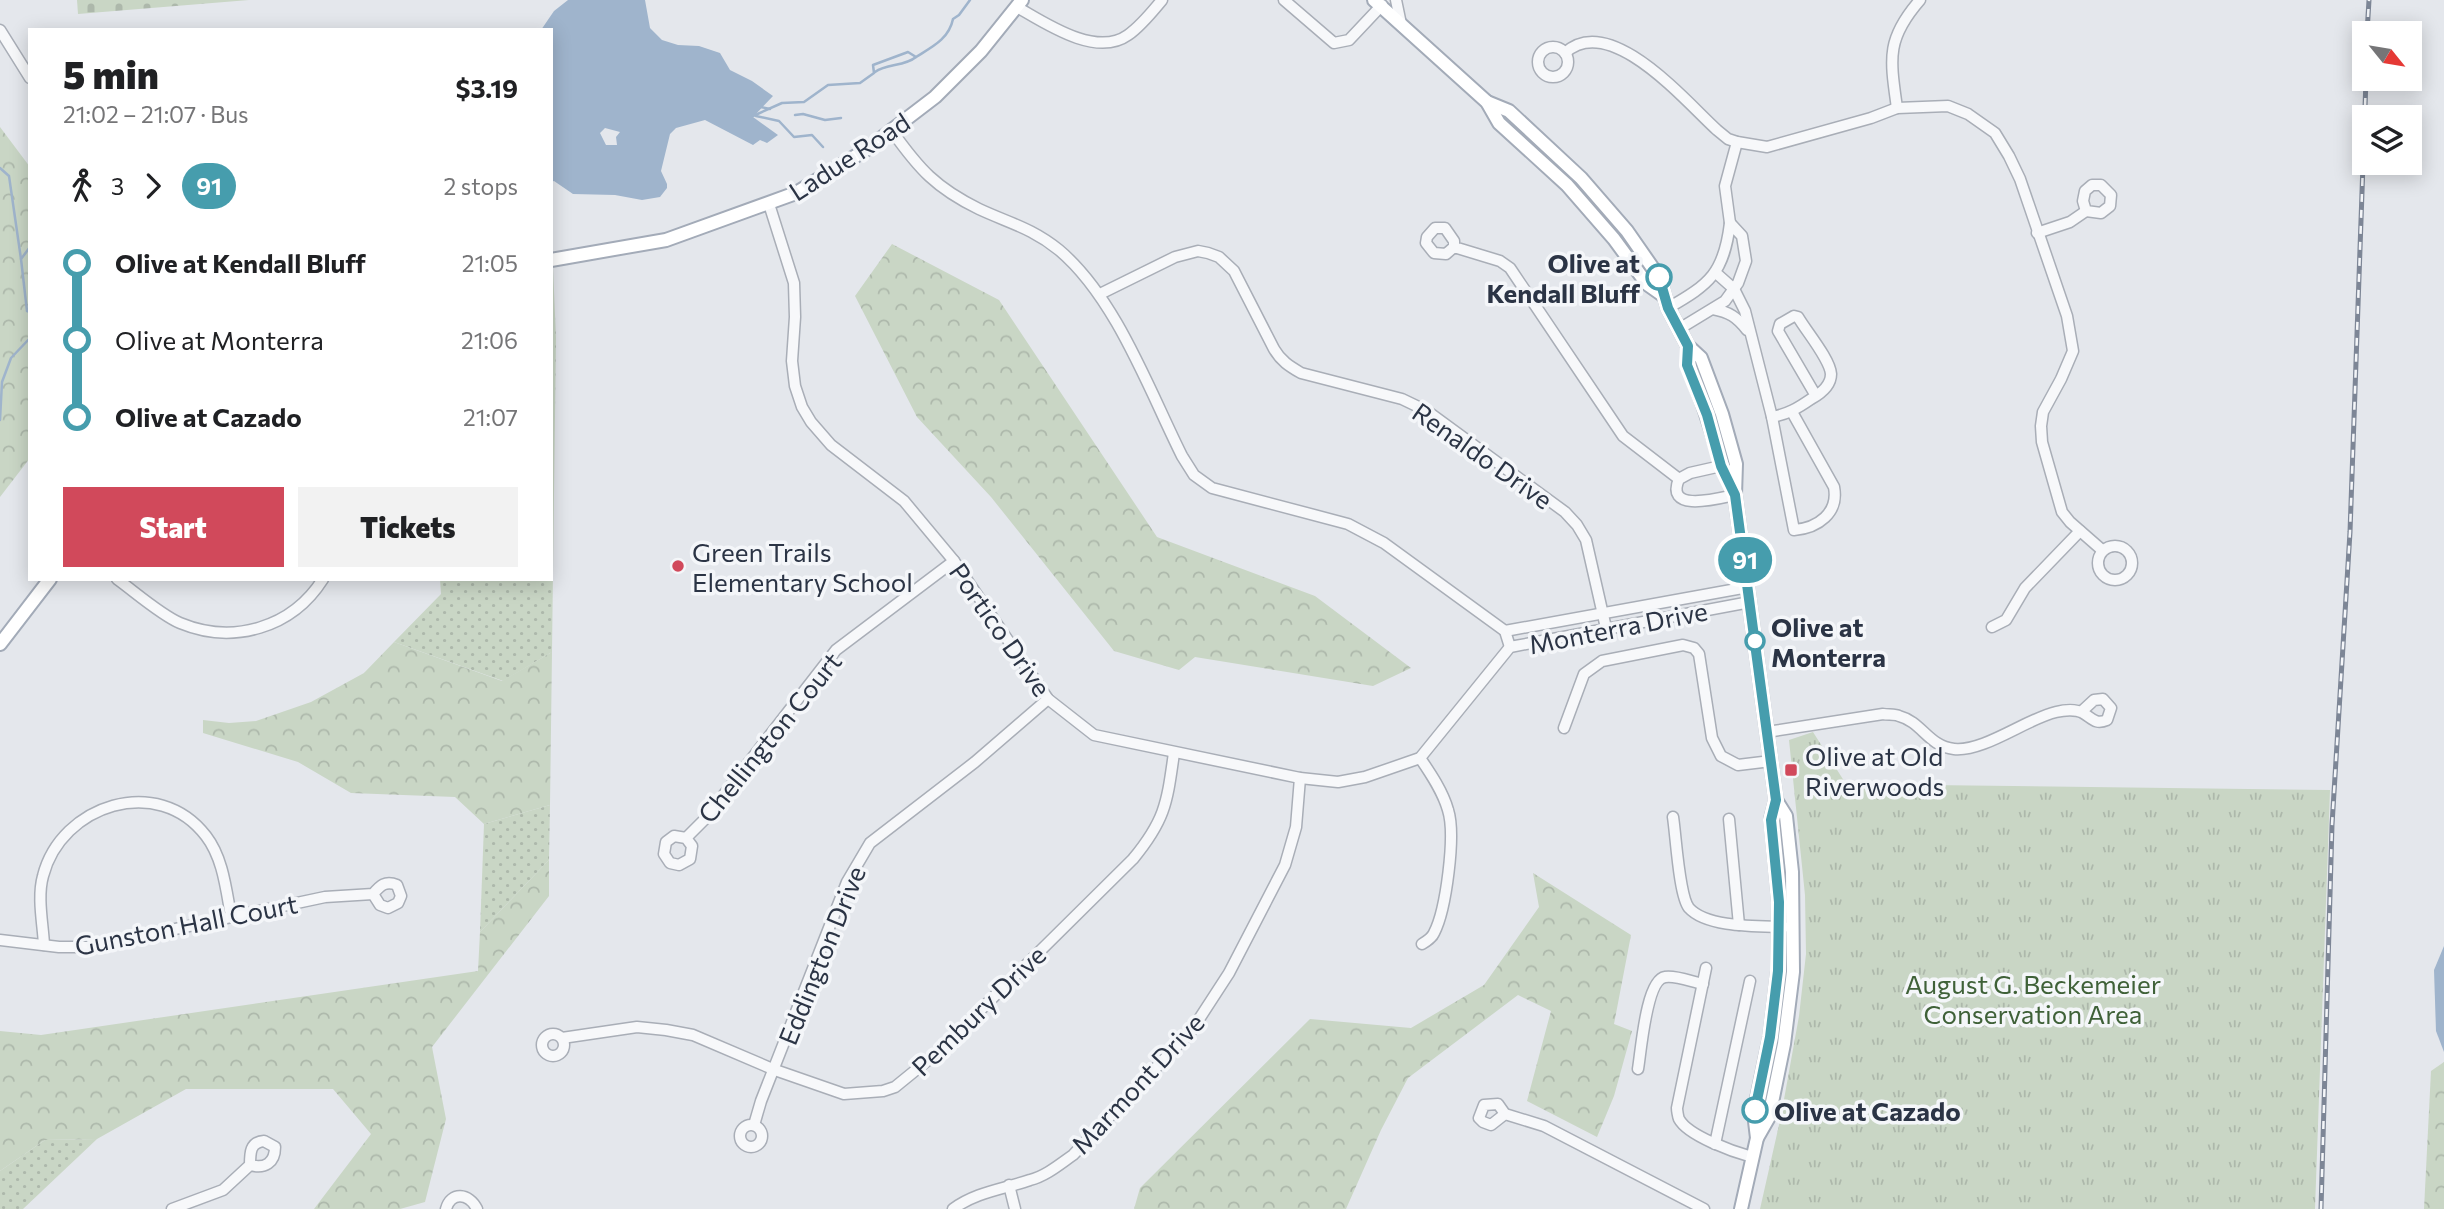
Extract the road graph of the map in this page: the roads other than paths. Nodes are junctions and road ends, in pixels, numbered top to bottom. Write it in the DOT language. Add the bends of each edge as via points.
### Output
graph roads {
  1 [pos="1162,0"];
  2 [pos="1284,0"];
  3 [pos="1396,0"];
  4 [pos="1920,0"];
  5 [pos="1378,2"];
  6 [pos="1019,3"];
  7 [pos="1401,24"];
  8 [pos="0,30"];
  9 [pos="1565,53"];
  10 [pos="28,75"];
  11 [pos="1896,108"];
  12 [pos="892,131"];
  13 [pos="1737,142"];
  14 [pos="769,204"];
  15 [pos="2086,211"];
  16 [pos="1730,223"];
  17 [pos="2037,233"];
  18 [pos="1454,247"];
  19 [pos="553,260"];
  20 [pos="1716,273"];
  21 [pos="1734,289"];
  22 [pos="1100,294"];
  23 [pos="1666,302"];
  24 [pos="1713,309"];
  25 [pos="1679,329"];
  26 [pos="1750,333"];
  27 [pos="1688,346"];
  28 [pos="1816,396"];
  29 [pos="1792,412"];
  30 [pos="1772,417"];
  31 [pos="1721,466"];
  32 [pos="1679,479"];
  33 [pos="1735,495"];
  34 [pos="2080,531"];
  35 [pos="2102,550"];
  36 [pos="954,561"];
  37 [pos="48,581"];
  38 [pos="120,581"];
  39 [pos="322,581"];
  40 [pos="1748,587"];
  41 [pos="1750,602"];
  42 [pos="1602,614"];
  43 [pos="1992,627"];
  44 [pos="1605,628"];
  45 [pos="1505,631"];
  46 [pos="0,644"];
  47 [pos="1510,647"];
  48 [pos="1048,699"];
  49 [pos="2081,712"];
  50 [pos="1564,728"];
  51 [pos="1767,732"];
  52 [pos="1174,753"];
  53 [pos="1420,758"];
  54 [pos="1771,761"];
  55 [pos="1300,778"];
  56 [pos="1776,800"];
  57 [pos="1673,817"];
  58 [pos="1729,819"];
  59 [pos="686,838"];
  60 [pos="373,894"];
  61 [pos="232,916"];
  62 [pos="1740,925"];
  63 [pos="1779,927"];
  64 [pos="1794,927"];
  65 [pos="0,940"];
  66 [pos="1422,944"];
  67 [pos="44,945"];
  68 [pos="1706,968"];
  69 [pos="1750,981"];
  70 [pos="1703,984"];
  71 [pos="562,1038"];
  72 [pos="1638,1069"];
  73 [pos="775,1070"];
  74 [pos="1505,1114"];
  75 [pos="754,1125"];
  76 [pos="1757,1138"];
  77 [pos="1715,1144"];
  78 [pos="1752,1157"];
  79 [pos="250,1164"];
  80 [pos="1009,1185"];
  81 [pos="172,1209"];
  82 [pos="446,1209"];
  83 [pos="477,1209"];
  84 [pos="953,1209"];
  85 [pos="1015,1209"];
  86 [pos="1704,1209"];
  87 [pos="1741,1209"];
  1 -- 6 [label="street" via="1126,37 1105,42 1072,36"];
  2 -- 5 [label="street" via="1334,43 1349,40"];
  3 -- 7 [label="street"];
  4 -- 11 [label="street" via="1895,36"];
  5 -- 7 [label="main road"];
  6 -- 12 [label="main road, Ladue Road" via="951,82"];
  7 -- 23 [label="main road" via="1487,102 1499,123 1567,185"];
  8 -- 10 [label="street"];
  9 -- 13 [label="street" via="1581,44 1601,43 1624,50"];
  11 -- 13 [label="street" via="1767,147"];
  11 -- 17 [label="street" via="1948,106 1995,133 2020,179"];
  12 -- 14 [label="main road, Ladue Road" via="796,193"];
  12 -- 22 [label="street" via="927,176 962,201 1044,239"];
  13 -- 16 [label="street" via="1725,186"];
  14 -- 19 [label="main road, Ladue Road" via="666,240"];
  14 -- 36 [label="street, Portico Drive" via="794,283 792,361 802,407 831,445 904,502"];
  15 -- 17 [label="street"];
  16 -- 20 [label="street" via="1727,249"];
  16 -- 21 [label="street" via="1742,236 1746,261"];
  17 -- 34 [label="street" via="2067,316 2073,351 2043,412 2042,442 2062,512"];
  18 -- 32 [label="street" via="1510,268 1623,436"];
  20 -- 21 [label="street"];
  20 -- 23 [label="street" via="1694,293"];
  21 -- 24 [label="street"];
  21 -- 26 [label="street"];
  22 -- 42 [label="street, Renaldo Drive" via="1186,253 1219,257 1234,271 1274,349 1288,366 1402,399 1427,411 1564,512 1586,540"];
  22 -- 45 [label="street" via="1194,475 1212,488 1348,524 1384,543"];
  23 -- 25 [label="main road"];
  24 -- 25 [label="street"];
  24 -- 26 [label="street" via="1735,316"];
  25 -- 27 [label="main road"];
  26 -- 30 [label="street"];
  27 -- 31 [label="main road" via="1687,365"];
  27 -- 33 [label="main road" via="1701,358 1725,423 1736,464"];
  28 -- 28 [label="street" via="1831,374 1794,316 1780,324 1778,331"];
  28 -- 29 [label="street"];
  29 -- 30 [label="street"];
  29 -- 30 [label="street" via="1836,495 1829,516 1802,529 1794,530"];
  31 -- 32 [label="street"];
  31 -- 33 [label="main road"];
  32 -- 33 [label="street" via="1677,490 1686,501"];
  33 -- 40 [label="main road"];
  34 -- 35 [label="street"];
  34 -- 43 [label="street" via="2025,588 2006,620"];
  36 -- 48 [label="street, Portico Drive"];
  36 -- 59 [label="street, Chellington Court" via="836,650"];
  37 -- 46 [label="main road"];
  38 -- 39 [label="street" via="178,622 210,632 265,627 292,613"];
  40 -- 41 [label="main road"];
  40 -- 42 [label="street, Monterra Drive"];
  41 -- 44 [label="street, Monterra Drive"];
  41 -- 51 [label="main road"];
  42 -- 44 [label="street, Renaldo Drive"];
  42 -- 45 [label="street, Monterra Drive"];
  44 -- 47 [label="street, Monterra Drive"];
  45 -- 47 [label="street"];
  47 -- 53 [label="street, Monterra Drive"];
  48 -- 52 [label="street, Portico Drive" via="1094,735"];
  48 -- 73 [label="street, Eddington Drive" via="870,843 848,883"];
  49 -- 51 [label="street" via="2056,712 1956,750 1932,741 1901,716 1883,714"];
  50 -- 54 [label="street" via="1584,674 1602,661 1683,645 1699,654 1712,738 1721,756 1738,765"];
  51 -- 54 [label="main road"];
  52 -- 55 [label="street, Portico Drive"];
  52 -- 73 [label="street, Pembury Drive" via="1167,802 1148,841 939,1052 907,1078 883,1091 844,1094"];
  53 -- 55 [label="street, Portico Drive" via="1338,782"];
  53 -- 66 [label="street" via="1444,800 1450,821 1440,916 1433,936"];
  54 -- 56 [label="main road"];
  55 -- 80 [label="street, Marmont Drive" via="1296,827 1284,865 1228,973 1192,1030 1073,1155 1032,1180"];
  56 -- 63 [label="main road" via="1771,820"];
  56 -- 64 [label="main road" via="1786,816"];
  57 -- 62 [label="street" via="1688,907 1714,921"];
  58 -- 62 [label="street"];
  60 -- 61 [label="street, Gunston Hall Court" via="325,897"];
  61 -- 67 [label="street, Gunston Hall Court" via="92,947"];
  61 -- 67 [label="street" via="221,864 192,821 147,802 125,803 88,814 73,825 48,859 41,891"];
  62 -- 63 [label="street"];
  63 -- 64 [label="street"];
  63 -- 76 [label="main road" via="1774,1005 1754,1113"];
  64 -- 76 [label="main road" via="1784,1044 1769,1117"];
  65 -- 67 [label="street, Gunston Hall Court"];
  68 -- 70 [label="street"];
  69 -- 77 [label="street"];
  70 -- 72 [label="street" via="1669,977 1657,981 1649,998"];
  70 -- 77 [label="street" via="1677,1108 1678,1118 1686,1126"];
  71 -- 73 [label="street, Pembury Drive" via="637,1027 666,1030 693,1035"];
  73 -- 75 [label="street, Eddington Drive"];
  74 -- 86 [label="street" via="1544,1126"];
  76 -- 78 [label="main road"];
  77 -- 78 [label="street"];
  78 -- 87 [label="main road"];
  79 -- 81 [label="street" via="222,1190"];
  80 -- 84 [label="street, Marmont Drive"];
  80 -- 85 [label="street"];
  82 -- 83 [label="street" via="454,1196 467,1198"];
}
